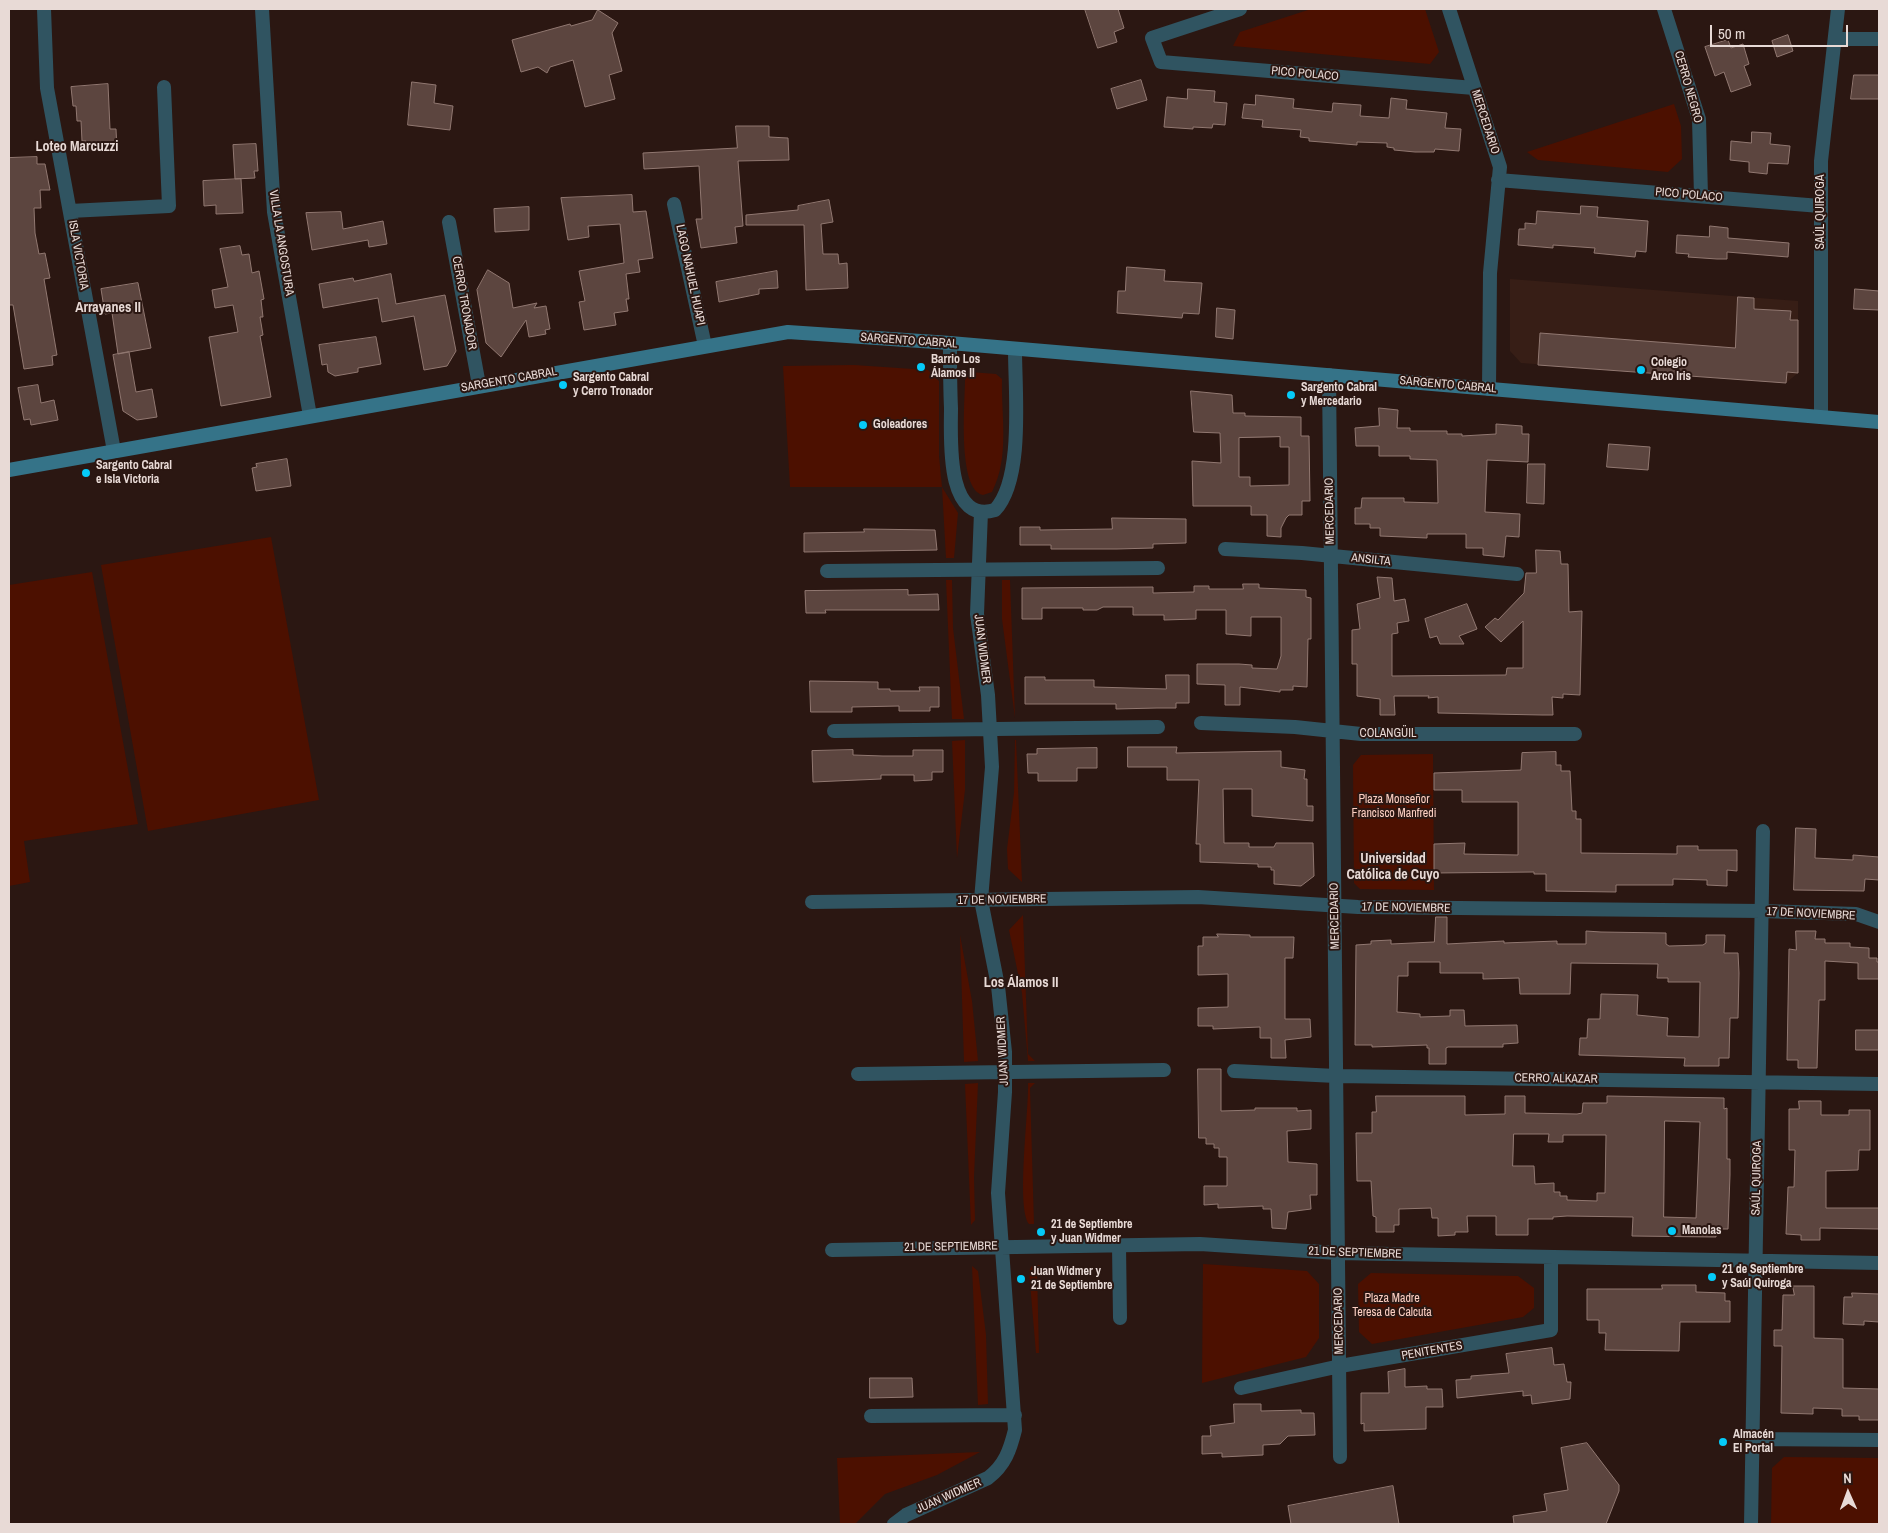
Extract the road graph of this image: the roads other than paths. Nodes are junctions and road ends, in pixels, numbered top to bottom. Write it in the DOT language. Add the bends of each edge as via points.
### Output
graph roads {
  1 [pos="44,9"];
  2 [pos="262,9"];
  3 [pos="1240,9"];
  4 [pos="1449,9"];
  5 [pos="1664,9"];
  6 [pos="1838,9"];
  7 [pos="1835,39"];
  8 [pos="1879,39"];
  9 [pos="164,87"];
  10 [pos="1474,88"];
  11 [pos="1498,180"];
  12 [pos="1701,196"];
  13 [pos="674,204"];
  14 [pos="1820,206"];
  15 [pos="70,211"];
  16 [pos="449,222"];
  17 [pos="950,343"];
  18 [pos="705,346"];
  19 [pos="1016,350"];
  20 [pos="1329,375"];
  21 [pos="479,385"];
  22 [pos="1489,389"];
  23 [pos="310,416"];
  24 [pos="1821,417"];
  25 [pos="1879,422"];
  26 [pos="114,451"];
  27 [pos="9,470"];
  28 [pos="981,512"];
  29 [pos="1225,550"];
  30 [pos="1331,556"];
  31 [pos="1158,568"];
  32 [pos="978,569"];
  33 [pos="827,571"];
  34 [pos="1517,574"];
  35 [pos="1201,723"];
  36 [pos="1158,727"];
  37 [pos="990,729"];
  38 [pos="834,731"];
  39 [pos="1333,731"];
  40 [pos="1575,734"];
  41 [pos="1763,831"];
  42 [pos="981,900"];
  43 [pos="812,902"];
  44 [pos="1334,906"];
  45 [pos="1762,911"];
  46 [pos="1879,922"];
  47 [pos="1164,1070"];
  48 [pos="1005,1072"];
  49 [pos="1234,1072"];
  50 [pos="858,1074"];
  51 [pos="1336,1076"];
  52 [pos="1759,1082"];
  53 [pos="1879,1084"];
  54 [pos="1000,1246"];
  55 [pos="1119,1246"];
  56 [pos="832,1250"];
  57 [pos="1338,1254"];
  58 [pos="1551,1257"];
  59 [pos="1755,1261"];
  60 [pos="1879,1263"];
  61 [pos="1120,1318"];
  62 [pos="1340,1366"];
  63 [pos="1241,1388"];
  64 [pos="1015,1414"];
  65 [pos="871,1416"];
  66 [pos="1752,1439"];
  67 [pos="1879,1440"];
  68 [pos="1340,1457"];
  69 [pos="894,1524"];
  70 [pos="1750,1524"];
  1 -- 15 [label="street, ISLA VICTORIA" via="47,88"];
  2 -- 23 [label="street, VILLA LA ANGOSTURA" via="274,212"];
  3 -- 10 [label="street, PICO POLACO" via="1152,38 1161,62"];
  4 -- 10 [label="street, MERCEDARIO"];
  5 -- 12 [label="street, CERRO NEGRO" via="1700,119"];
  6 -- 7 [label="street, SAÚL QUIROGA"];
  7 -- 8 [label="street"];
  7 -- 14 [label="street, SAÚL QUIROGA" via="1821,161"];
  9 -- 15 [label="street" via="169,206"];
  10 -- 11 [label="street, MERCEDARIO" via="1500,167"];
  11 -- 12 [label="street, PICO POLACO"];
  11 -- 22 [label="street, MERCEDARIO" via="1490,273"];
  12 -- 14 [label="street, PICO POLACO"];
  13 -- 18 [label="street, LAGO NAHUEL HUAPI"];
  14 -- 24 [label="street, SAÚL QUIROGA"];
  15 -- 26 [label="street, ISLA VICTORIA"];
  16 -- 21 [label="street, CERRO TRONADOR"];
  17 -- 18 [label="main road, SARGENTO CABRAL" via="788,332"];
  17 -- 19 [label="main road, SARGENTO CABRAL"];
  17 -- 28 [label="street" via="954,476 962,499"];
  18 -- 21 [label="main road, SARGENTO CABRAL"];
  19 -- 20 [label="main road, SARGENTO CABRAL"];
  19 -- 28 [label="street" via="1014,450 1008,491 995,510"];
  20 -- 22 [label="main road, SARGENTO CABRAL"];
  20 -- 30 [label="street, MERCEDARIO"];
  21 -- 23 [label="main road, SARGENTO CABRAL"];
  22 -- 24 [label="main road, SARGENTO CABRAL"];
  23 -- 26 [label="main road, SARGENTO CABRAL"];
  24 -- 25 [label="main road, SARGENTO CABRAL"];
  26 -- 27 [label="main road, SARGENTO CABRAL"];
  28 -- 32 [label="street, JUAN WIDMER"];
  29 -- 30 [label="street, ANSILTA"];
  30 -- 34 [label="street, ANSILTA"];
  30 -- 39 [label="street, MERCEDARIO"];
  31 -- 32 [label="street"];
  32 -- 33 [label="street"];
  32 -- 37 [label="street, JUAN WIDMER" via="977,614"];
  35 -- 39 [label="street, COLANGÜIL"];
  36 -- 37 [label="street"];
  37 -- 38 [label="street"];
  37 -- 42 [label="street, JUAN WIDMER" via="991,782"];
  39 -- 40 [label="street, COLANGÜIL" via="1361,734"];
  39 -- 44 [label="street, MERCEDARIO"];
  41 -- 45 [label="street, SAÚL QUIROGA"];
  42 -- 43 [label="street, 17 DE NOVIEMBRE"];
  42 -- 44 [label="street, 17 DE NOVIEMBRE" via="1198,897"];
  42 -- 48 [label="street, JUAN WIDMER" via="1001,1006"];
  44 -- 45 [label="street, 17 DE NOVIEMBRE"];
  44 -- 51 [label="street, MERCEDARIO"];
  45 -- 46 [label="street, 17 DE NOVIEMBRE" via="1856,914"];
  45 -- 52 [label="street, SAÚL QUIROGA"];
  47 -- 48 [label="street"];
  48 -- 50 [label="street"];
  48 -- 54 [label="street, JUAN WIDMER" via="998,1193"];
  49 -- 51 [label="street, CERRO ALKAZAR"];
  51 -- 52 [label="street, CERRO ALKAZAR"];
  51 -- 57 [label="street, MERCEDARIO"];
  52 -- 53 [label="street, CERRO ALKAZAR"];
  52 -- 59 [label="street, SAÚL QUIROGA"];
  54 -- 55 [label="street, 21 DE SEPTIEMBRE"];
  54 -- 56 [label="street, 21 DE SEPTIEMBRE"];
  54 -- 64 [label="street, JUAN WIDMER"];
  55 -- 57 [label="street, 21 DE SEPTIEMBRE" via="1200,1244"];
  55 -- 61 [label="street"];
  57 -- 58 [label="street, 21 DE SEPTIEMBRE"];
  57 -- 62 [label="street, MERCEDARIO"];
  58 -- 59 [label="street, 21 DE SEPTIEMBRE"];
  58 -- 62 [label="street, PENITENTES" via="1551,1330"];
  59 -- 60 [label="street, 21 DE SEPTIEMBRE"];
  59 -- 66 [label="street, SAÚL QUIROGA"];
  62 -- 63 [label="street, PENITENTES"];
  62 -- 68 [label="street, MERCEDARIO"];
  64 -- 65 [label="street"];
  64 -- 69 [label="street, JUAN WIDMER" via="1011,1446 998,1470 969,1488 906,1514"];
  66 -- 67 [label="street"];
  66 -- 70 [label="street, SAÚL QUIROGA"];
}
